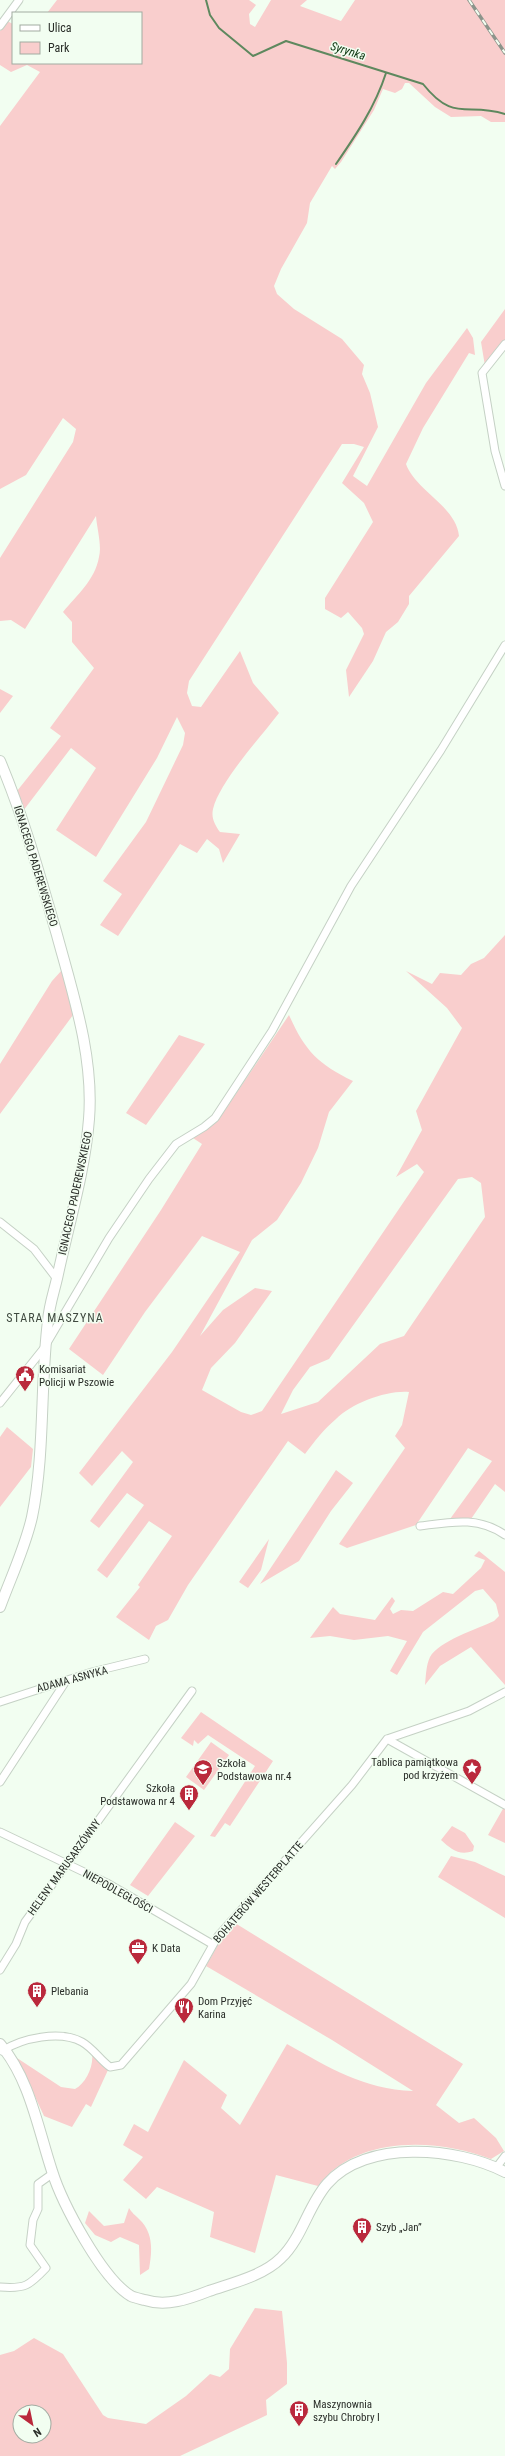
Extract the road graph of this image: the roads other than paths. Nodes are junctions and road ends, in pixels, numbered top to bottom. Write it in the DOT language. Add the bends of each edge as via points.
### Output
graph roads {
  1 [pos="19,0"];
  2 [pos="0,26"];
  3 [pos="505,344"];
  4 [pos="505,486"];
  5 [pos="505,645"];
  6 [pos="0,761"];
  7 [pos="0,1222"];
  8 [pos="57,1279"];
  9 [pos="44,1348"];
  10 [pos="1,1402"];
  11 [pos="420,1526"];
  12 [pos="505,1535"];
  13 [pos="0,1607"];
  14 [pos="145,1659"];
  15 [pos="66,1681"];
  16 [pos="192,1691"];
  17 [pos="505,1692"];
  18 [pos="0,1702"];
  19 [pos="387,1739"];
  20 [pos="0,1782"];
  21 [pos="505,1805"];
  22 [pos="0,1832"];
  23 [pos="69,1864"];
  24 [pos="212,1944"];
  25 [pos="0,1970"];
  26 [pos="2,2048"];
  27 [pos="505,2156"];
  28 [pos="501,2170"];
  29 [pos="52,2174"];
  30 [pos="0,2287"];
  1 -- 2 [label="street"];
  3 -- 4 [label="street" via="482,373 495,451"];
  5 -- 9 [label="street" via="441,750 351,886 276,1025 219,1112 204,1127 176,1144 149,1179 109,1238"];
  6 -- 8 [label="street, IGNACEGO PADEREWSKIEGO" via="42,878 86,1050 90,1084 87,1136"];
  7 -- 8 [label="street" via="34,1249"];
  8 -- 9 [label="street, IGNACEGO PADEREWSKIEGO" via="48,1314"];
  9 -- 10 [label="street"];
  9 -- 13 [label="street, IGNACEGO PADEREWSKIEGO" via="37,1480 32,1515 26,1540"];
  11 -- 12 [label="street" via="481,1522 493,1526"];
  14 -- 15 [label="street, ADAMA ASNYKA"];
  15 -- 18 [label="street, ADAMA ASNYKA"];
  15 -- 20 [label="street"];
  16 -- 23 [label="street, HELENY MARUSARZÓWNY" via="88,1833"];
  17 -- 19 [label="street" via="469,1711"];
  19 -- 21 [label="street"];
  19 -- 24 [label="street, BOHATERÓW WESTERPLATTE" via="352,1785"];
  22 -- 23 [label="street, NIEPODLEGŁOŚCI"];
  23 -- 24 [label="street, NIEPODLEGŁOŚCI"];
  23 -- 25 [label="street, HELENY MARUSARZÓWNY" via="25,1922 16,1944"];
  24 -- 26 [label="street, BOHATERÓW WESTERPLATTE" via="191,1984 121,2065 110,2067 83,2042 64,2037 16,2043"];
  26 -- 29 [label="street" via="29,2095"];
  27 -- 28 [label="street"];
  28 -- 29 [label="street" via="465,2158 428,2152 388,2154 357,2162 328,2184 292,2245 275,2263 258,2273 199,2295 157,2303 131,2296 97,2259 80,2232"];
  29 -- 30 [label="street" via="38,2184 38,2209 32,2220 30,2245 46,2268 25,2287"];
}
